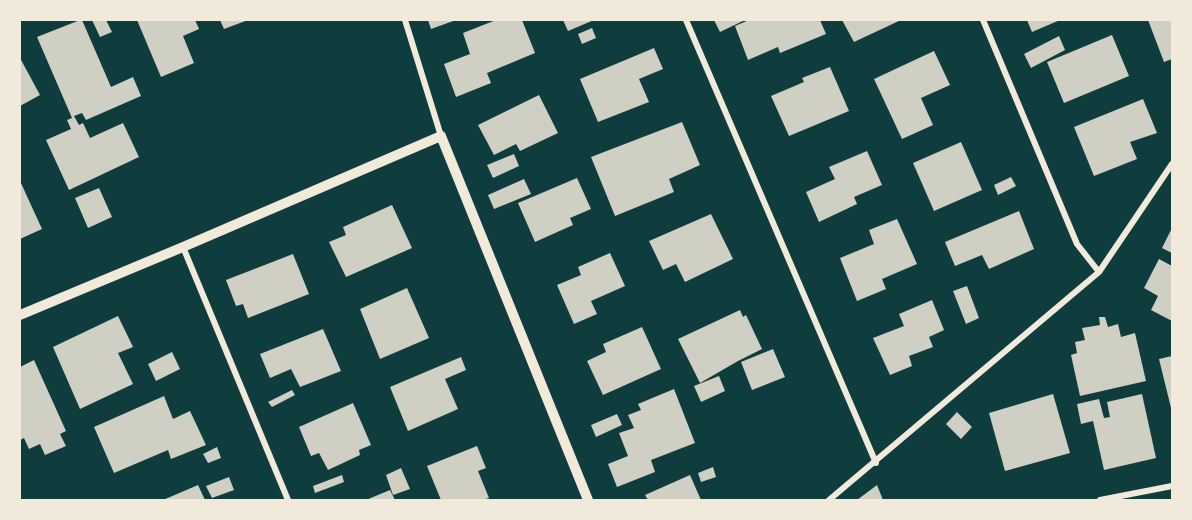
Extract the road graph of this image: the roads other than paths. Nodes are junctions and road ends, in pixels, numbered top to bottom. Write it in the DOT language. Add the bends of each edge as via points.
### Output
graph roads {
  1 [pos="405,20"];
  2 [pos="686,20"];
  3 [pos="984,20"];
  4 [pos="441,136"];
  5 [pos="1173,164"];
  6 [pos="183,247"];
  7 [pos="1099,272"];
  8 [pos="20,315"];
  9 [pos="876,463"];
  10 [pos="1173,486"];
  11 [pos="288,501"];
  12 [pos="588,501"];
  13 [pos="829,501"];
  14 [pos="1100,501"];
  1 -- 4 [label="street"];
  2 -- 9 [label="street"];
  3 -- 7 [label="street" via="1077,244"];
  4 -- 6 [label="street"];
  4 -- 12 [label="street"];
  5 -- 7 [label="street"];
  6 -- 8 [label="street"];
  6 -- 11 [label="street"];
  7 -- 9 [label="street"];
  9 -- 13 [label="street"];
  10 -- 14 [label="street"];
}
